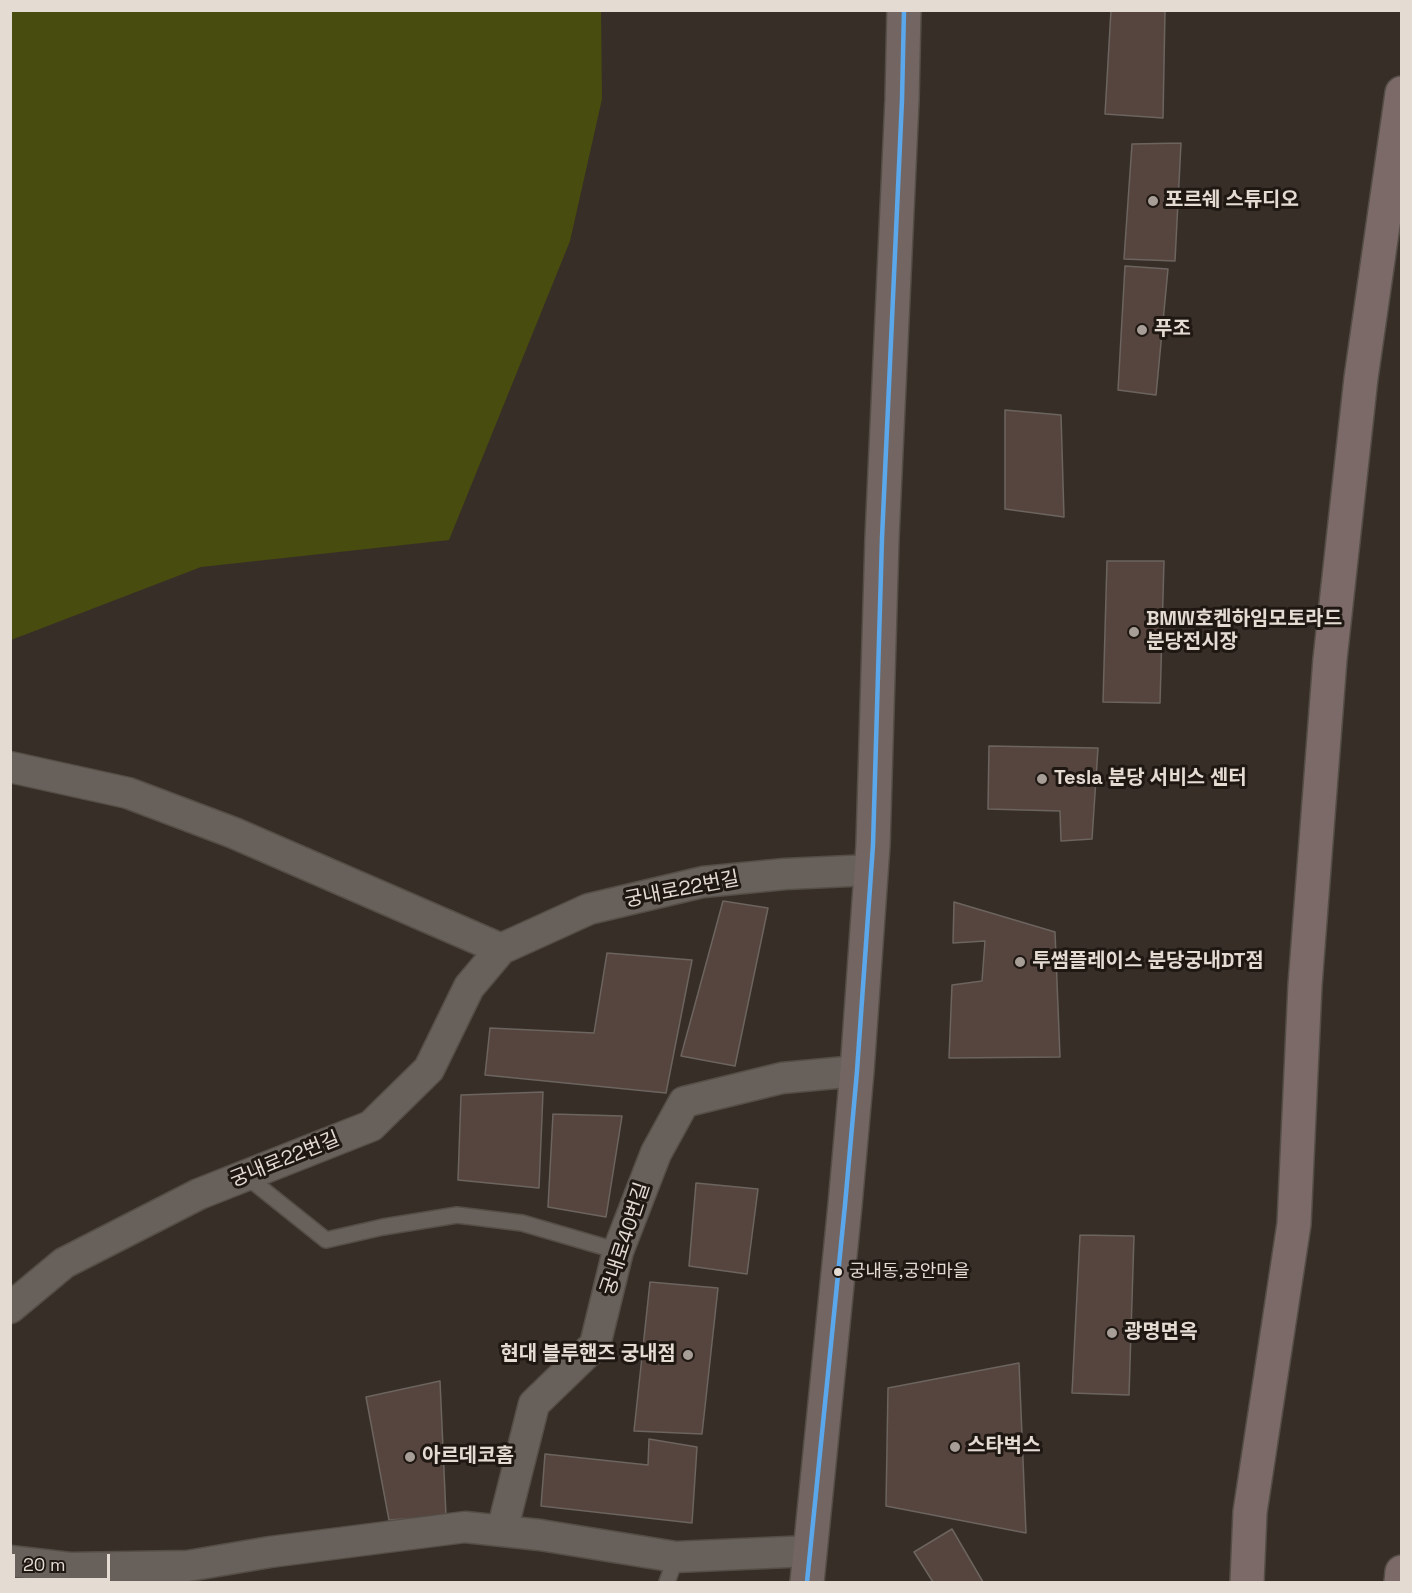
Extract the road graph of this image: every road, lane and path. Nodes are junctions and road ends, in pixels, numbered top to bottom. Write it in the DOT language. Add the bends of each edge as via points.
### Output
graph roads {
  1 [pos="904,10"];
  2 [pos="1401,93"];
  3 [pos="10,767"];
  4 [pos="872,870"];
  5 [pos="501,949"];
  6 [pos="857,1071"];
  7 [pos="246,1176"];
  8 [pos="618,1251"];
  9 [pos="10,1308"];
  10 [pos="502,1531"];
  11 [pos="10,1561"];
  12 [pos="809,1567"];
  13 [pos="671,1570"];
  14 [pos="1401,1572"];
  15 [pos="1247,1582"];
  16 [pos="1401,1582"];
  1 -- 4 [label="main road"];
  2 -- 15 [label="highway" via="1361,378 1330,658 1305,985 1294,1224 1250,1512"];
  3 -- 5 [label="street" via="149,801 234,833"];
  4 -- 5 [label="street, 궁내로22번길" via="704,882 589,909"];
  4 -- 6 [label="main road"];
  5 -- 7 [label="street, 궁내로22번길" via="469,987 429,1069 371,1126"];
  6 -- 8 [label="street, 궁내로40번길" via="782,1078 684,1102 656,1153"];
  6 -- 12 [label="main road"];
  7 -- 8 [label="lane" via="326,1240 457,1215 522,1224"];
  7 -- 9 [label="street, 궁내로22번길" via="199,1194 64,1263"];
  8 -- 10 [label="street, 궁내로40번길" via="595,1345 534,1404"];
  10 -- 11 [label="street" via="465,1527 188,1566 70,1568"];
  10 -- 13 [label="street" via="540,1535"];
  12 -- 13 [label="street"];
  14 -- 16 [label="highway"];
}
